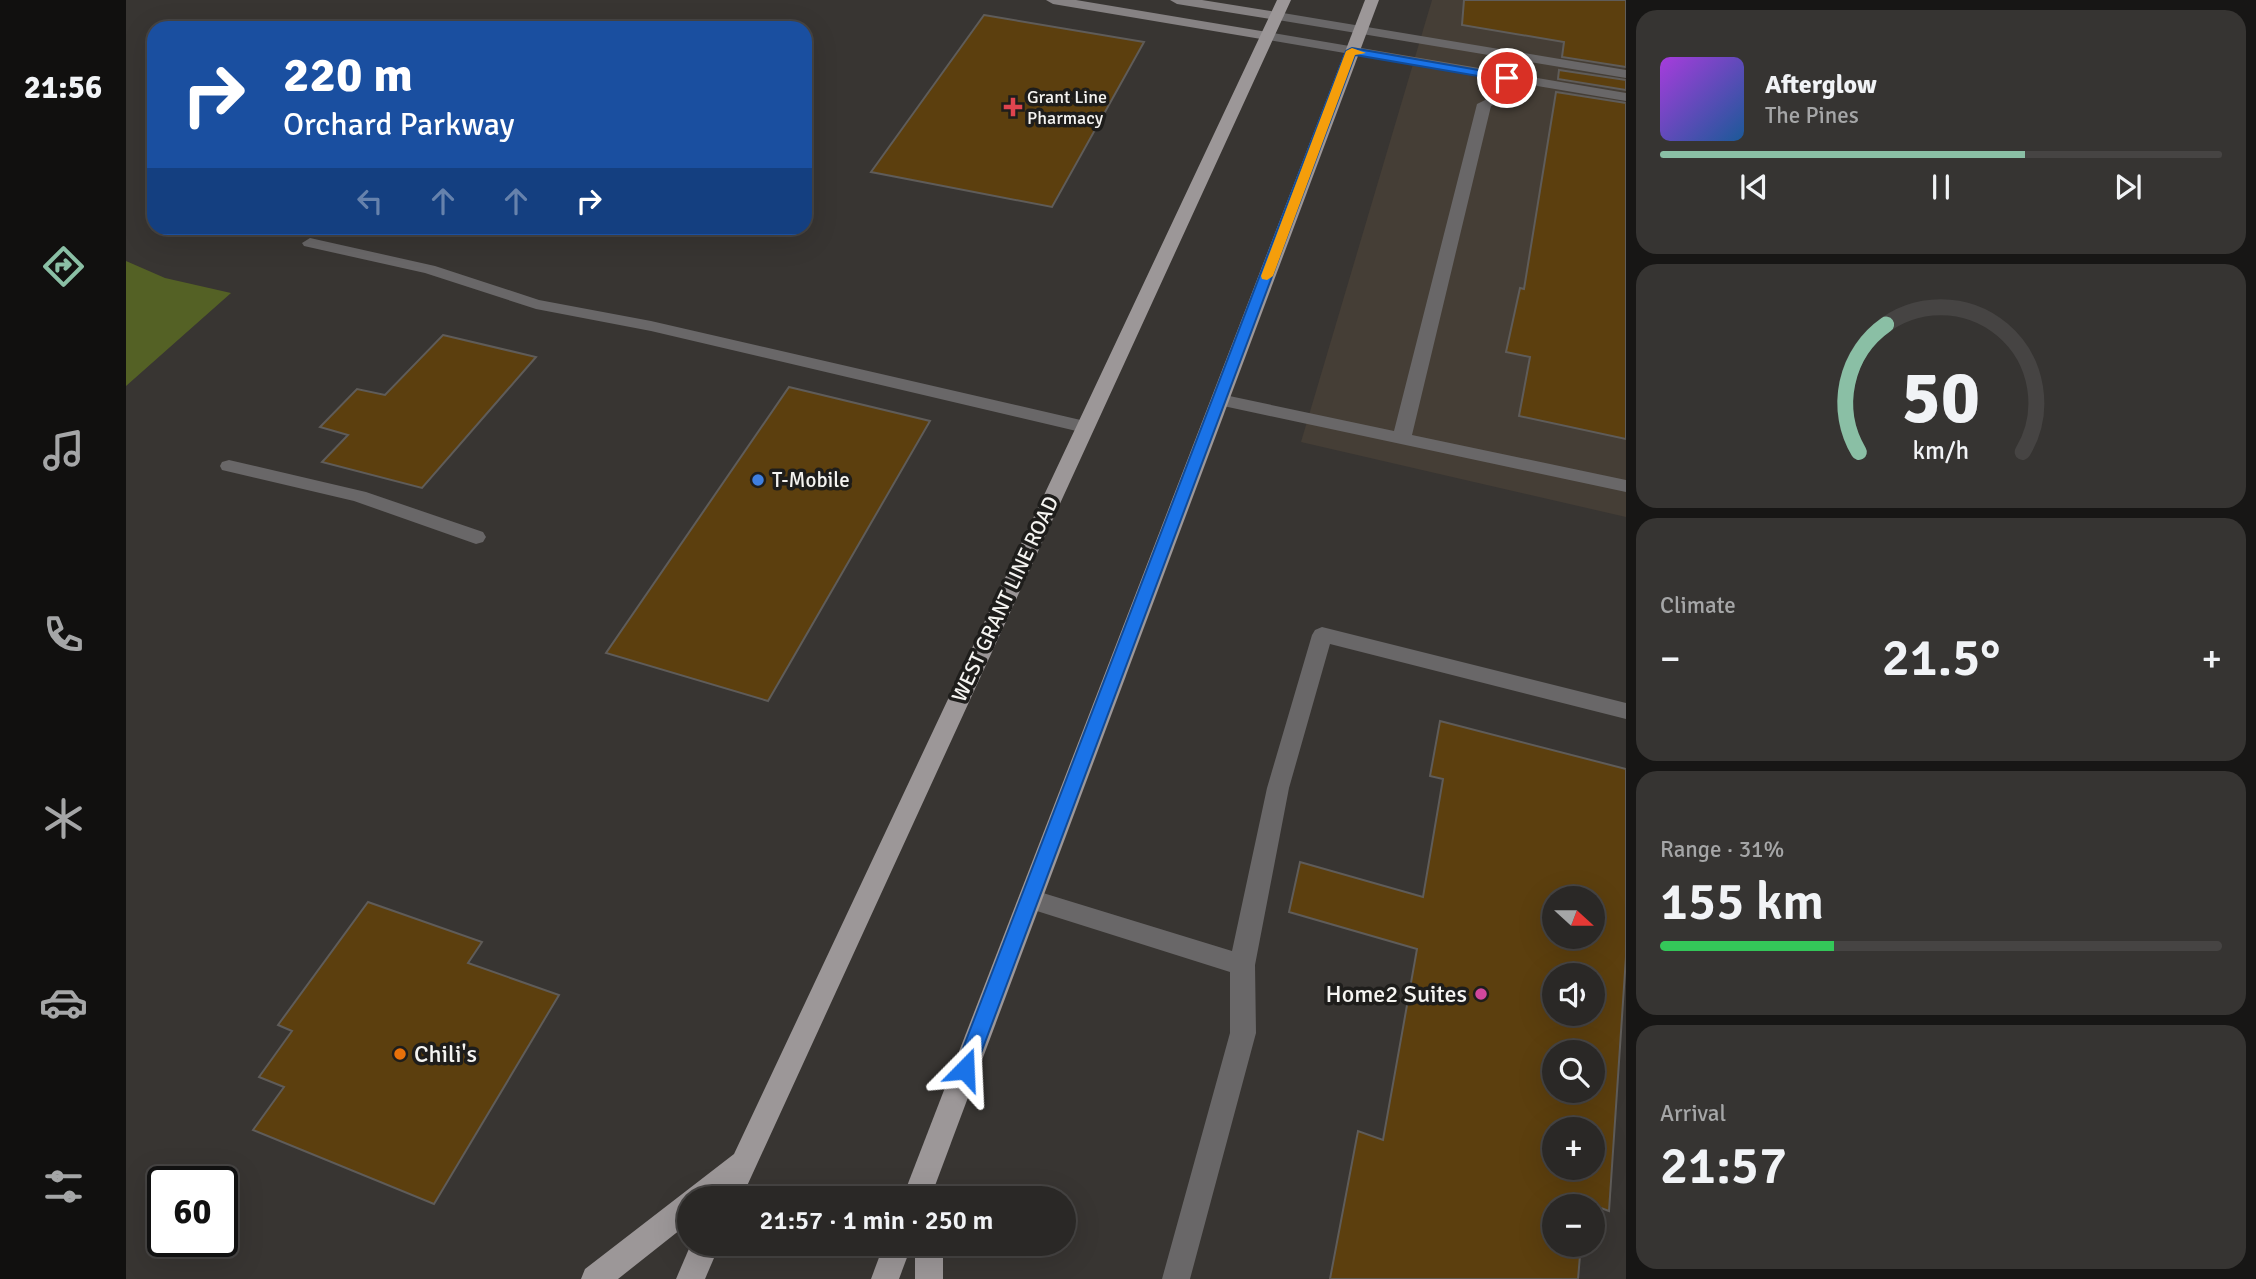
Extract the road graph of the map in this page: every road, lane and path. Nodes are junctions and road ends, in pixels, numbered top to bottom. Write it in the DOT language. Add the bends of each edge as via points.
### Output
graph roads {
  1 [pos="1053,0"];
  2 [pos="1177,0"];
  3 [pos="1284,0"];
  4 [pos="1372,0"];
  5 [pos="1272,26"];
  6 [pos="1360,30"];
  7 [pos="1352,51"];
  8 [pos="1626,74"];
  9 [pos="1530,82"];
  10 [pos="1626,97"];
  11 [pos="310,243"];
  12 [pos="1220,400"];
  13 [pos="1085,427"];
  14 [pos="1402,437"];
  15 [pos="229,466"];
  16 [pos="1626,486"];
  17 [pos="476,537"];
  18 [pos="1626,711"];
  19 [pos="1030,899"];
  20 [pos="1242,964"];
  21 [pos="745,1160"];
  22 [pos="928,1167"];
  23 [pos="712,1186"];
  24 [pos="733,1186"];
  25 [pos="921,1186"];
  26 [pos="928,1186"];
  27 [pos="677,1214"];
  28 [pos="701,1256"];
  29 [pos="894,1256"];
  30 [pos="929,1256"];
  31 [pos="595,1279"];
  32 [pos="690,1279"];
  33 [pos="885,1279"];
  34 [pos="929,1279"];
  35 [pos="1176,1279"];
  1 -- 5 [label="street"];
  2 -- 5 [label="street"];
  3 -- 5 [label="main road, WEST GRANT LINE ROAD"];
  4 -- 6 [label="main road"];
  5 -- 6 [label="street"];
  5 -- 7 [label="street"];
  5 -- 13 [label="main road, WEST GRANT LINE ROAD"];
  6 -- 7 [label="main road"];
  6 -- 8 [label="street"];
  7 -- 9 [label="street"];
  7 -- 12 [label="main road"];
  9 -- 10 [label="street"];
  9 -- 14 [label="street" via="1484,104"];
  11 -- 13 [label="street" via="429,269 536,304 651,326"];
  12 -- 14 [label="street"];
  12 -- 19 [label="main road"];
  13 -- 21 [label="main road, WEST GRANT LINE ROAD"];
  14 -- 16 [label="street"];
  15 -- 17 [label="street" via="359,496"];
  18 -- 20 [label="street" via="1322,635 1278,788"];
  19 -- 20 [label="street"];
  19 -- 22 [label="main road"];
  20 -- 35 [label="street" via="1243,1033"];
  21 -- 23 [label="main road"];
  21 -- 24 [label="main road, WEST GRANT LINE ROAD"];
  22 -- 25 [label="main road"];
  22 -- 26 [label="main road"];
  27 -- 31 [label="main road"];
  28 -- 32 [label="main road"];
  29 -- 33 [label="main road"];
  30 -- 34 [label="main road"];
}
